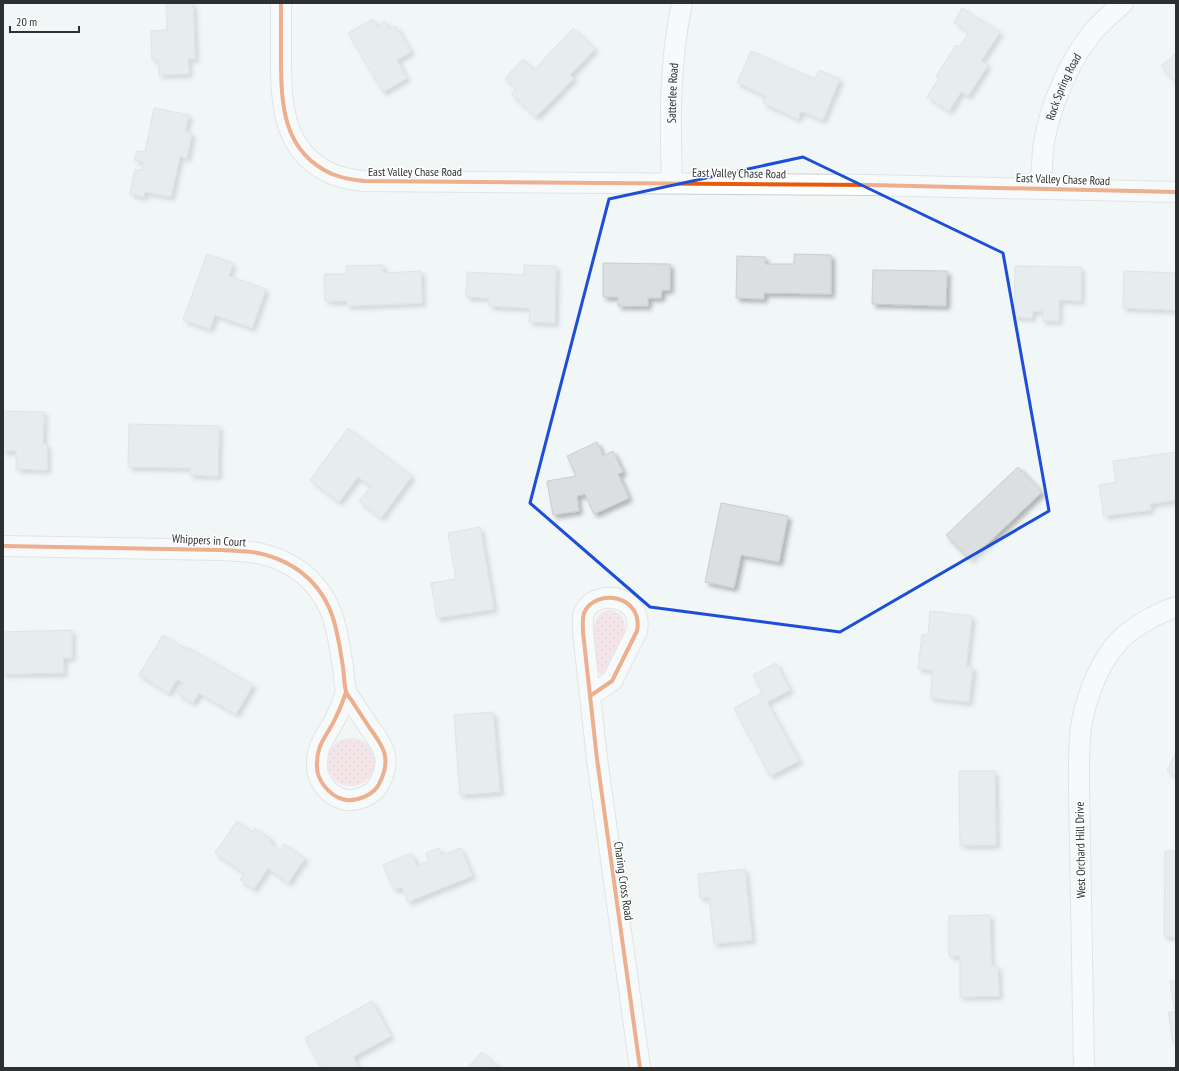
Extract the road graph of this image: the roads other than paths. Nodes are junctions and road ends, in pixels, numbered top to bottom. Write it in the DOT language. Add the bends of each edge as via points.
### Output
graph roads {
  1 [pos="281,3"];
  2 [pos="682,3"];
  3 [pos="1122,3"];
  4 [pos="672,183"];
  5 [pos="1040,188"];
  6 [pos="1176,192"];
  7 [pos="3,546"];
  8 [pos="1176,607"];
  9 [pos="346,692"];
  10 [pos="590,696"];
  11 [pos="640,1068"];
  12 [pos="1084,1068"];
  1 -- 4 [label="street, East Valley Chase Road" via="281,89 285,115 297,146 307,158 333,174 364,181"];
  2 -- 4 [label="street, Satterlee Road" via="670,98"];
  3 -- 5 [label="street, Rock Spring Road" via="1092,34 1066,76 1050,116 1044,142"];
  4 -- 5 [label="street, East Valley Chase Road"];
  5 -- 6 [label="street, East Valley Chase Road"];
  7 -- 9 [label="street, Whippers in Court" via="222,550 258,553 279,560 298,569 310,579 328,606 336,626"];
  8 -- 12 [label="street, West Orchard Hill Drive" via="1141,624 1119,641 1097,675 1082,721 1079,788"];
  9 -- 9 [label="street, Whippers in Court" via="336,718 323,738 317,770 320,780 328,790 341,799 352,800 372,793 380,784 386,759 384,749"];
  10 -- 11 [label="street, Charing Cross Road"];
}
